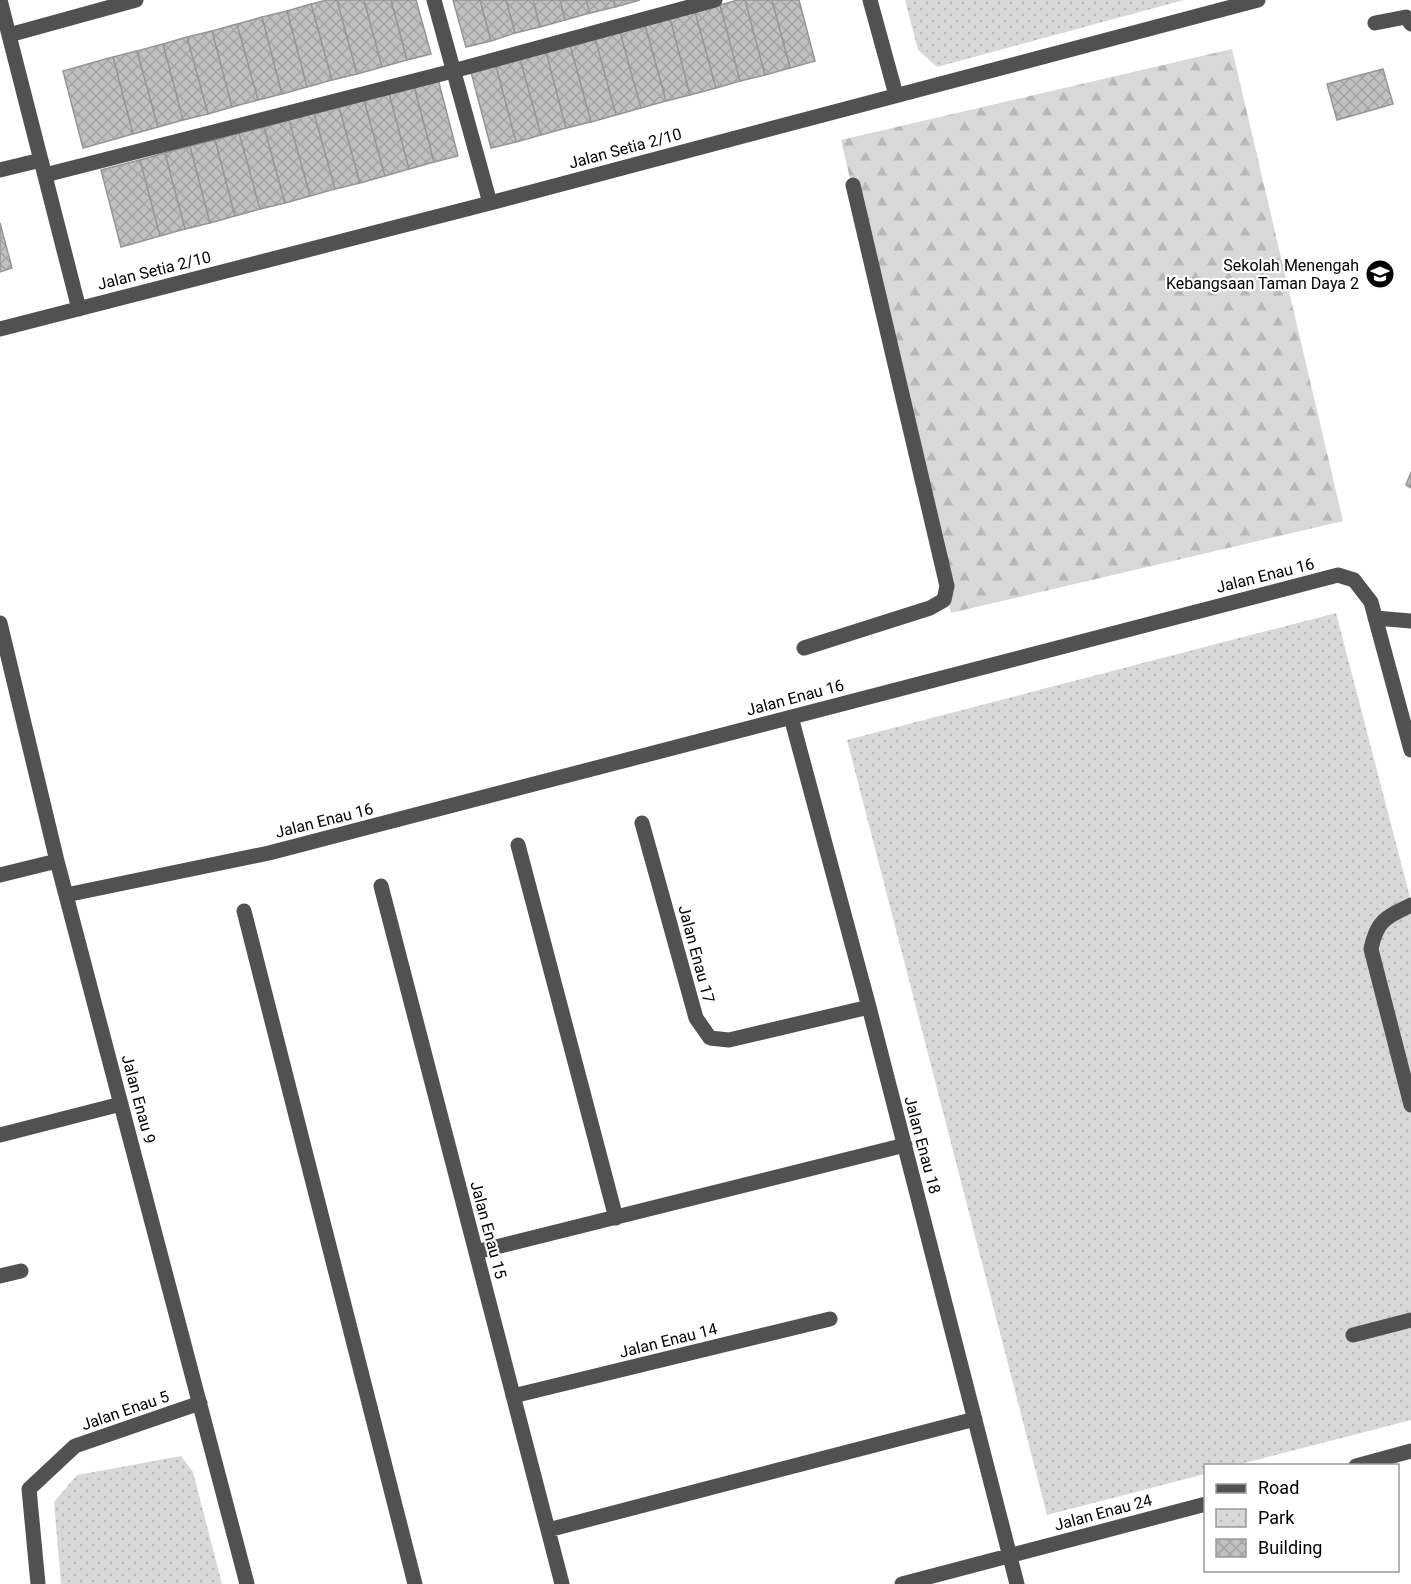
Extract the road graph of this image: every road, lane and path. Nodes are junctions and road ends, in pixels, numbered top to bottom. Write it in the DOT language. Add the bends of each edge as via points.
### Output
graph roads {
  1 [pos="0,0"];
  2 [pos="136,0"];
  3 [pos="434,0"];
  4 [pos="715,0"];
  5 [pos="870,0"];
  6 [pos="1258,0"];
  7 [pos="1375,23"];
  8 [pos="1411,24"];
  9 [pos="9,35"];
  10 [pos="453,70"];
  11 [pos="896,95"];
  12 [pos="43,167"];
  13 [pos="0,171"];
  14 [pos="853,185"];
  15 [pos="490,203"];
  16 [pos="79,309"];
  17 [pos="0,329"];
  18 [pos="1375,618"];
  19 [pos="1411,621"];
  20 [pos="0,623"];
  21 [pos="804,648"];
  22 [pos="791,717"];
  23 [pos="1411,750"];
  24 [pos="642,823"];
  25 [pos="518,845"];
  26 [pos="57,861"];
  27 [pos="0,875"];
  28 [pos="381,886"];
  29 [pos="66,895"];
  30 [pos="1411,905"];
  31 [pos="244,911"];
  32 [pos="869,1007"];
  33 [pos="121,1104"];
  34 [pos="1411,1105"];
  35 [pos="0,1135"];
  36 [pos="905,1145"];
  37 [pos="616,1218"];
  38 [pos="476,1252"];
  39 [pos="21,1271"];
  40 [pos="0,1275"];
  41 [pos="830,1319"];
  42 [pos="1411,1320"];
  43 [pos="1353,1335"];
  44 [pos="513,1396"];
  45 [pos="200,1403"];
  46 [pos="975,1419"];
  47 [pos="1411,1451"];
  48 [pos="1363,1464"];
  49 [pos="1204,1505"];
  50 [pos="548,1530"];
  51 [pos="1010,1555"];
  52 [pos="38,1584"];
  53 [pos="247,1584"];
  54 [pos="415,1584"];
  55 [pos="562,1584"];
  56 [pos="902,1584"];
  57 [pos="1017,1584"];
  1 -- 9 [label="street"];
  2 -- 9 [label="street"];
  3 -- 10 [label="street"];
  4 -- 10 [label="street"];
  5 -- 11 [label="street"];
  6 -- 11 [label="street, Jalan Setia 2/10"];
  7 -- 8 [label="street" via="1406,17"];
  9 -- 12 [label="street"];
  10 -- 12 [label="street"];
  10 -- 15 [label="street"];
  11 -- 15 [label="street, Jalan Setia 2/10"];
  12 -- 13 [label="street"];
  12 -- 16 [label="street"];
  14 -- 21 [label="street" via="947,586 944,600 930,608"];
  15 -- 16 [label="street, Jalan Setia 2/10"];
  16 -- 17 [label="street, Jalan Setia 2/10"];
  18 -- 19 [label="street"];
  18 -- 22 [label="street, Jalan Enau 16" via="1371,602 1354,580 1338,575"];
  18 -- 23 [label="street, Jalan Enau 16"];
  20 -- 26 [label="street, Jalan Enau 9"];
  22 -- 29 [label="street, Jalan Enau 16" via="269,853"];
  22 -- 32 [label="street, Jalan Enau 18"];
  24 -- 32 [label="street, Jalan Enau 17" via="696,1018 710,1038 729,1040"];
  25 -- 37 [label="street"];
  26 -- 27 [label="street"];
  26 -- 29 [label="street, Jalan Enau 9"];
  28 -- 38 [label="street, Jalan Enau 15"];
  29 -- 33 [label="street, Jalan Enau 9"];
  30 -- 34 [label="street" via="1386,917 1374,933 1371,949"];
  31 -- 54 [label="street"];
  32 -- 36 [label="street, Jalan Enau 18"];
  33 -- 35 [label="street"];
  33 -- 45 [label="street, Jalan Enau 9"];
  36 -- 37 [label="street"];
  36 -- 46 [label="street, Jalan Enau 18"];
  37 -- 38 [label="street"];
  38 -- 44 [label="street, Jalan Enau 15"];
  39 -- 40 [label="street"];
  41 -- 44 [label="street, Jalan Enau 14"];
  42 -- 43 [label="street"];
  44 -- 50 [label="street, Jalan Enau 15"];
  45 -- 52 [label="street, Jalan Enau 5" via="75,1446 30,1489"];
  45 -- 53 [label="street, Jalan Enau 9"];
  46 -- 50 [label="street"];
  46 -- 51 [label="street, Jalan Enau 18"];
  47 -- 48 [label="street"];
  49 -- 51 [label="street, Jalan Enau 24"];
  50 -- 55 [label="street, Jalan Enau 15"];
  51 -- 56 [label="street, Jalan Enau 24"];
  51 -- 57 [label="street, Jalan Enau 18"];
}
